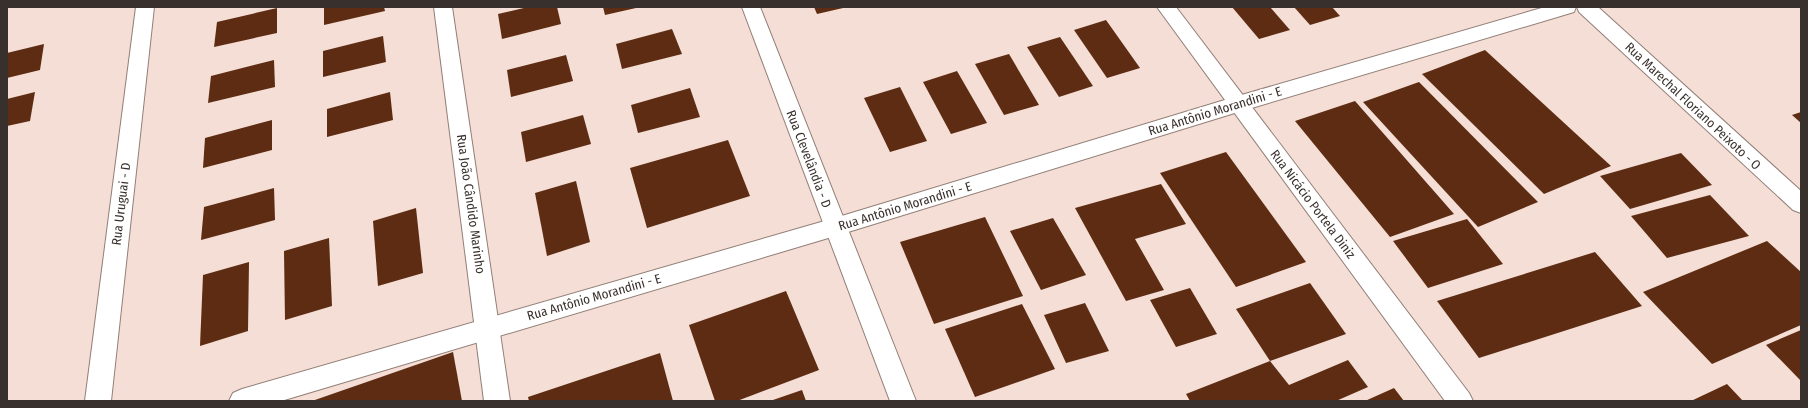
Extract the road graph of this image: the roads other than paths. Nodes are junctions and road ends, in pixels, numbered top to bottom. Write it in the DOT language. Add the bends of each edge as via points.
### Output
graph roads {
  1 [pos="145,7"];
  2 [pos="443,7"];
  3 [pos="751,7"];
  4 [pos="1166,7"];
  5 [pos="1567,7"];
  6 [pos="1586,7"];
  7 [pos="1238,104"];
  8 [pos="1801,204"];
  9 [pos="836,227"];
  10 [pos="488,328"];
  11 [pos="98,401"];
  12 [pos="242,401"];
  13 [pos="497,401"];
  14 [pos="903,401"];
  15 [pos="1460,401"];
  1 -- 11 [label="street, Rua Uruguai - D"];
  2 -- 10 [label="street, Rua João Cândido Marinho"];
  3 -- 9 [label="street, Rua Clevelândia - D"];
  4 -- 7 [label="street, Rua Nicácio Portela Diniz"];
  5 -- 7 [label="street, Rua Antônio Morandini - E"];
  6 -- 8 [label="street, Rua Marechal Floriano Peixoto - O"];
  7 -- 9 [label="street, Rua Antônio Morandini - E"];
  7 -- 15 [label="street, Rua Nicácio Portela Diniz"];
  9 -- 10 [label="street, Rua Antônio Morandini - E"];
  9 -- 14 [label="street, Rua Clevelândia - D"];
  10 -- 12 [label="street, Rua Antônio Morandini - E"];
  10 -- 13 [label="street, Rua João Cândido Marinho"];
}
